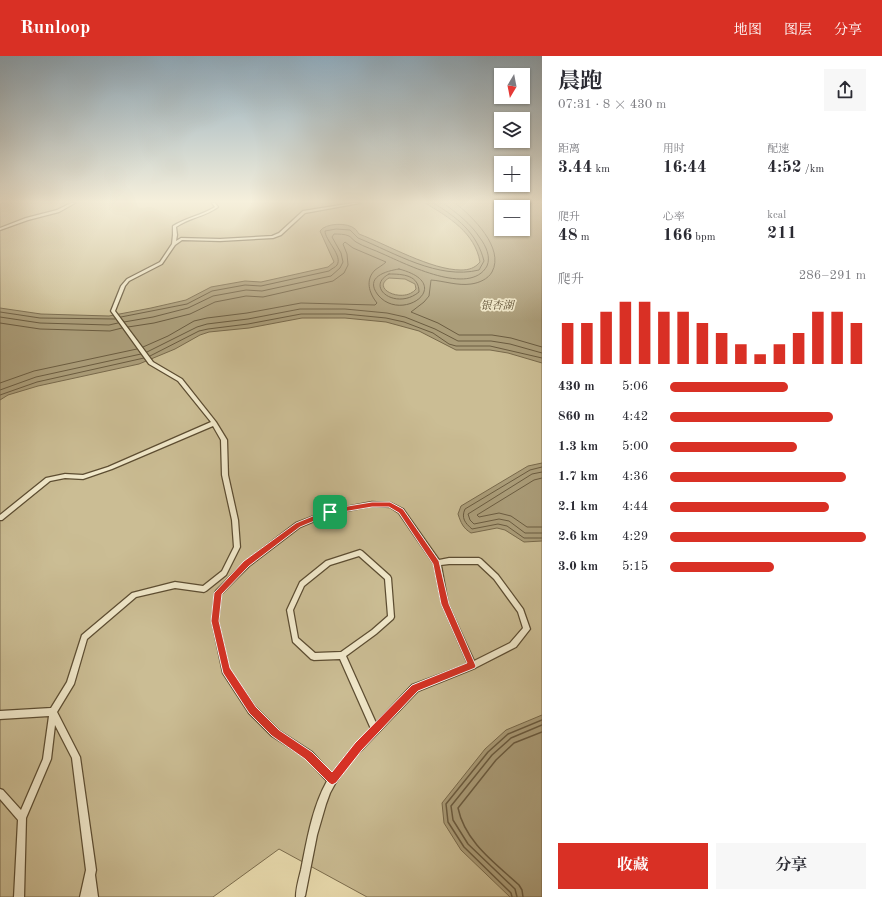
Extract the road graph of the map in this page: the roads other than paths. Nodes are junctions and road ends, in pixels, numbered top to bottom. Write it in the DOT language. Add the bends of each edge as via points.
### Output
graph roads {
  1 [pos="176,242"];
  2 [pos="174,244"];
  3 [pos="214,423"];
  4 [pos="0,518"];
  5 [pos="437,563"];
  6 [pos="342,655"];
  7 [pos="472,666"];
  8 [pos="53,712"];
  9 [pos="0,715"];
  10 [pos="375,730"];
  11 [pos="332,780"];
  12 [pos="0,794"];
  13 [pos="22,818"];
  14 [pos="91,870"];
  15 [pos="19,897"];
  16 [pos="85,897"];
  17 [pos="93,897"];
  18 [pos="300,897"];
  1 -- 2 [label="lane"];
  2 -- 3 [label="lane" via="160,263 128,280 113,311 151,364 180,380"];
  3 -- 4 [label="lane" via="82,478 64,476 48,480"];
  3 -- 8 [label="lane" via="224,440 225,475 235,520 237,547 224,573 204,589 175,585 134,595 84,637 70,684"];
  5 -- 7 [label="lane" via="445,604"];
  5 -- 7 [label="lane" via="479,561 496,578 521,611 527,629 513,645"];
  5 -- 11 [label="lane" via="401,511 390,505 372,504 330,512 298,525 247,564 218,593 215,621 226,670 252,710 275,733 309,755"];
  6 -- 6 [label="lane" via="314,657 295,640 290,610 302,584 328,563 360,553 388,578 391,617"];
  6 -- 10 [label="lane"];
  7 -- 10 [label="lane" via="415,688"];
  8 -- 9 [label="lane"];
  8 -- 13 [label="lane" via="47,759"];
  8 -- 14 [label="lane" via="76,757"];
  10 -- 11 [label="lane" via="358,746"];
  11 -- 18 [label="lane" via="318,812"];
  12 -- 13 [label="lane"];
  13 -- 15 [label="lane"];
  14 -- 16 [label="lane"];
  14 -- 17 [label="lane"];
}
